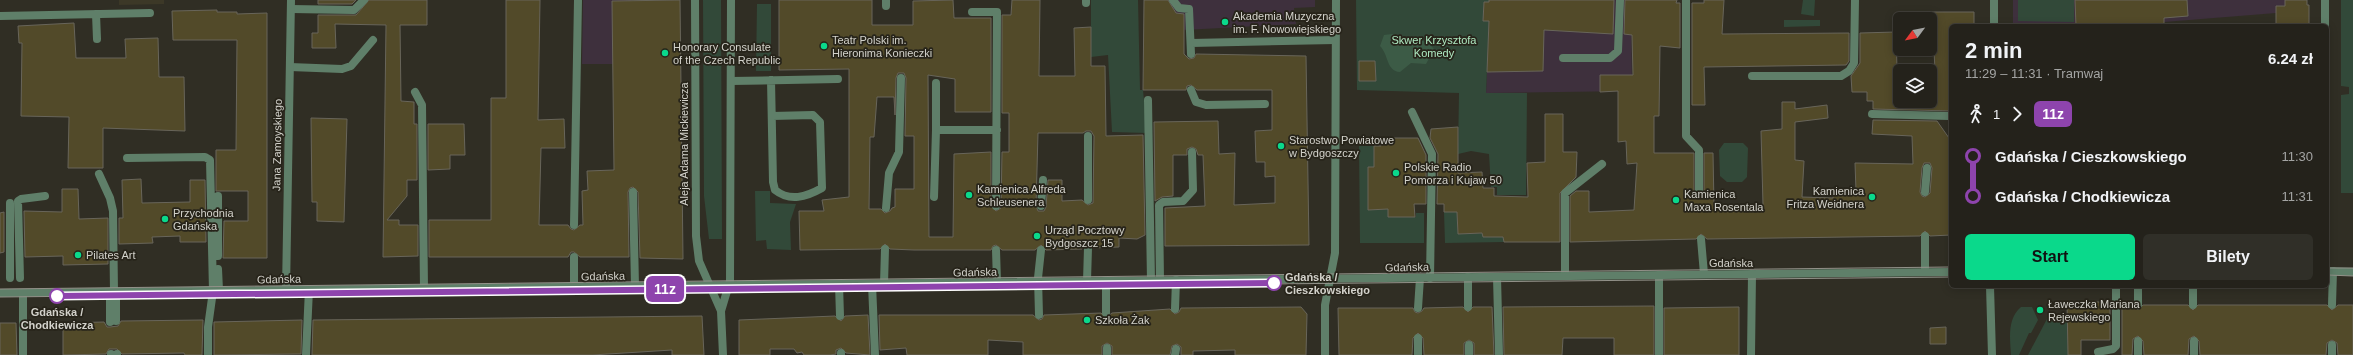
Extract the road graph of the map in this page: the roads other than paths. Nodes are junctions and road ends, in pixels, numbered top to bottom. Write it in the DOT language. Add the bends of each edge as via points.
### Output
graph roads {
  1 [pos="291,0"];
  2 [pos="364,0"];
  3 [pos="578,0"];
  4 [pos="695,0"];
  5 [pos="731,0"];
  6 [pos="1173,0"];
  7 [pos="1336,0"];
  8 [pos="1620,0"];
  9 [pos="1686,0"];
  10 [pos="1855,0"];
  11 [pos="1994,0"];
  12 [pos="2326,0"];
  13 [pos="291,9"];
  14 [pos="972,12"];
  15 [pos="150,13"];
  16 [pos="96,14"];
  17 [pos="0,16"];
  18 [pos="1994,24"];
  19 [pos="2325,24"];
  20 [pos="97,39"];
  21 [pos="373,40"];
  22 [pos="1335,40"];
  23 [pos="1191,43"];
  24 [pos="1191,54"];
  25 [pos="1563,58"];
  26 [pos="290,67"];
  27 [pos="1752,76"];
  28 [pos="901,78"];
  29 [pos="838,79"];
  30 [pos="771,80"];
  31 [pos="731,81"];
  32 [pos="936,83"];
  33 [pos="1191,90"];
  34 [pos="415,92"];
  35 [pos="1148,100"];
  36 [pos="1265,104"];
  37 [pos="1412,112"];
  38 [pos="1872,114"];
  39 [pos="772,116"];
  40 [pos="1949,116"];
  41 [pos="936,130"];
  42 [pos="997,130"];
  43 [pos="1088,136"];
  44 [pos="1192,152"];
  45 [pos="127,158"];
  46 [pos="1602,164"];
  47 [pos="1927,168"];
  48 [pos="100,174"];
  49 [pos="1043,180"];
  50 [pos="633,192"];
  51 [pos="1925,192"];
  52 [pos="1699,194"];
  53 [pos="45,196"];
  54 [pos="218,196"];
  55 [pos="934,197"];
  56 [pos="1088,200"];
  57 [pos="10,203"];
  58 [pos="996,206"];
  59 [pos="1041,206"];
  60 [pos="886,208"];
  61 [pos="574,225"];
  62 [pos="1925,236"];
  63 [pos="1701,239"];
  64 [pos="1088,248"];
  65 [pos="885,249"];
  66 [pos="996,250"];
  67 [pos="1040,250"];
  68 [pos="574,257"];
  69 [pos="1925,271"];
  70 [pos="2329,271"];
  71 [pos="1949,272"];
  72 [pos="2353,272"];
  73 [pos="1704,274"];
  74 [pos="1752,274"];
  75 [pos="1659,275"];
  76 [pos="1565,276"];
  77 [pos="1468,277"];
  78 [pos="1497,277"];
  79 [pos="10,278"];
  80 [pos="20,278"];
  81 [pos="1420,278"];
  82 [pos="1430,278"];
  83 [pos="1328,279"];
  84 [pos="1160,280"];
  85 [pos="1176,280"];
  86 [pos="1087,281"];
  87 [pos="1106,281"];
  88 [pos="1151,281"];
  89 [pos="997,282"];
  90 [pos="1038,282"];
  91 [pos="839,284"];
  92 [pos="872,284"];
  93 [pos="884,284"];
  94 [pos="709,285"];
  95 [pos="730,285"];
  96 [pos="635,286"];
  97 [pos="574,287"];
  98 [pos="424,288"];
  99 [pos="1990,288"];
  100 [pos="2116,288"];
  101 [pos="2138,288"];
  102 [pos="2193,288"];
  103 [pos="309,289"];
  104 [pos="216,290"];
  105 [pos="286,290"];
  106 [pos="113,292"];
  107 [pos="0,293"];
  108 [pos="23,293"];
  109 [pos="2138,305"];
  110 [pos="2193,305"];
  111 [pos="2332,305"];
  112 [pos="1468,307"];
  113 [pos="1418,308"];
  114 [pos="1175,309"];
  115 [pos="720,311"];
  116 [pos="1106,313"];
  117 [pos="1039,315"];
  118 [pos="840,316"];
  119 [pos="113,322"];
  120 [pos="1418,338"];
  121 [pos="2138,341"];
  122 [pos="2194,341"];
  123 [pos="1469,345"];
  124 [pos="2332,345"];
  125 [pos="2098,352"];
  126 [pos="23,355"];
  127 [pos="208,355"];
  128 [pos="306,355"];
  129 [pos="723,355"];
  130 [pos="875,355"];
  131 [pos="1325,355"];
  132 [pos="1418,355"];
  133 [pos="1469,355"];
  134 [pos="1499,355"];
  135 [pos="1659,355"];
  136 [pos="1750,355"];
  137 [pos="1992,355"];
  138 [pos="2138,355"];
  139 [pos="2194,355"];
  140 [pos="2332,355"];
  1 -- 13 [label="street, Jana Zamoyskiego"];
  2 -- 13 [label="street" via="354,10"];
  3 -- 61 [label="street"];
  4 -- 94 [label="street, Aleja Adama Mickiewicza" via="696,229 699,261"];
  5 -- 31 [label="street"];
  6 -- 23 [label="street" via="1179,8 1189,9"];
  7 -- 22 [label="street"];
  8 -- 25 [label="street" via="1618,51 1610,58"];
  9 -- 52 [label="street" via="1686,136 1699,150"];
  10 -- 27 [label="street" via="1854,63 1849,71 1841,76"];
  11 -- 18 [label="street"];
  12 -- 19 [label="street"];
  13 -- 26 [label="street, Jana Zamoyskiego"];
  14 -- 42 [label="street" via="997,12"];
  15 -- 16 [label="street"];
  16 -- 17 [label="street"];
  16 -- 20 [label="street"];
  21 -- 26 [label="street" via="351,66 342,69"];
  22 -- 23 [label="street"];
  22 -- 83 [label="street" via="1335,253"];
  23 -- 24 [label="street"];
  26 -- 105 [label="street, Jana Zamoyskiego"];
  28 -- 60 [label="street" via="899,152 888,173"];
  29 -- 30 [label="street"];
  30 -- 31 [label="street"];
  30 -- 39 [label="street"];
  31 -- 95 [label="street"];
  32 -- 41 [label="street"];
  33 -- 36 [label="street" via="1196,102 1206,105"];
  34 -- 98 [label="street" via="422,105"];
  35 -- 88 [label="street"];
  37 -- 82 [label="street" via="1432,154"];
  38 -- 40 [label="street"];
  39 -- 39 [label="street" via="775,190 783,196 806,197 822,188 820,122 813,115"];
  41 -- 42 [label="street"];
  41 -- 55 [label="street"];
  42 -- 58 [label="street"];
  43 -- 56 [label="street"];
  44 -- 84 [label="street" via="1193,190 1183,201 1163,202 1159,205"];
  45 -- 104 [label="street" via="205,157 210,160"];
  46 -- 76 [label="street" via="1565,193"];
  47 -- 51 [label="street"];
  48 -- 106 [label="street" via="113,211"];
  49 -- 59 [label="street"];
  50 -- 96 [label="street"];
  53 -- 80 [label="street" via="21,198 18,201"];
  54 -- 104 [label="street"];
  57 -- 79 [label="street"];
  62 -- 69 [label="street"];
  63 -- 73 [label="street"];
  64 -- 86 [label="street"];
  65 -- 93 [label="street"];
  66 -- 89 [label="street"];
  67 -- 90 [label="street"];
  68 -- 97 [label="street"];
  69 -- 71 [label="street, Gdańska"];
  69 -- 74 [label="street, Gdańska"];
  70 -- 72 [label="street"];
  70 -- 111 [label="street"];
  73 -- 74 [label="street, Gdańska"];
  73 -- 75 [label="street, Gdańska"];
  74 -- 136 [label="street"];
  75 -- 76 [label="street, Gdańska"];
  75 -- 135 [label="street"];
  76 -- 78 [label="street, Gdańska"];
  77 -- 78 [label="street, Gdańska"];
  77 -- 82 [label="street, Gdańska"];
  77 -- 112 [label="street"];
  78 -- 134 [label="street"];
  81 -- 82 [label="street, Gdańska"];
  81 -- 83 [label="street, Gdańska"];
  81 -- 113 [label="street"];
  83 -- 85 [label="street, Gdańska"];
  83 -- 131 [label="street"];
  84 -- 85 [label="street, Gdańska"];
  84 -- 88 [label="street, Gdańska"];
  85 -- 114 [label="street"];
  86 -- 87 [label="street, Gdańska"];
  86 -- 90 [label="street, Gdańska"];
  87 -- 88 [label="street, Gdańska"];
  87 -- 116 [label="street"];
  89 -- 90 [label="street, Gdańska"];
  89 -- 93 [label="street, Gdańska"];
  90 -- 117 [label="street"];
  91 -- 92 [label="street, Gdańska"];
  91 -- 95 [label="street, Gdańska"];
  91 -- 118 [label="street"];
  92 -- 93 [label="street, Gdańska"];
  92 -- 130 [label="street"];
  94 -- 95 [label="street, Gdańska"];
  94 -- 96 [label="street, Gdańska"];
  94 -- 115 [label="street, Aleja Adama Mickiewicza"];
  95 -- 115 [label="street"];
  96 -- 97 [label="street, Gdańska"];
  97 -- 98 [label="street, Gdańska"];
  98 -- 103 [label="street, Gdańska"];
  99 -- 137 [label="street"];
  100 -- 125 [label="street" via="2116,346"];
  101 -- 109 [label="street"];
  102 -- 110 [label="street"];
  103 -- 105 [label="street, Gdańska"];
  103 -- 128 [label="street"];
  104 -- 105 [label="street, Gdańska"];
  104 -- 106 [label="street, Gdańska"];
  104 -- 127 [label="street" via="208,327"];
  106 -- 108 [label="street, Gdańska"];
  106 -- 119 [label="street"];
  107 -- 108 [label="street, Gdańska"];
  108 -- 126 [label="street"];
  115 -- 129 [label="street"];
  120 -- 132 [label="street"];
  121 -- 138 [label="street"];
  122 -- 139 [label="street"];
  123 -- 133 [label="street"];
  124 -- 140 [label="street"];
}
